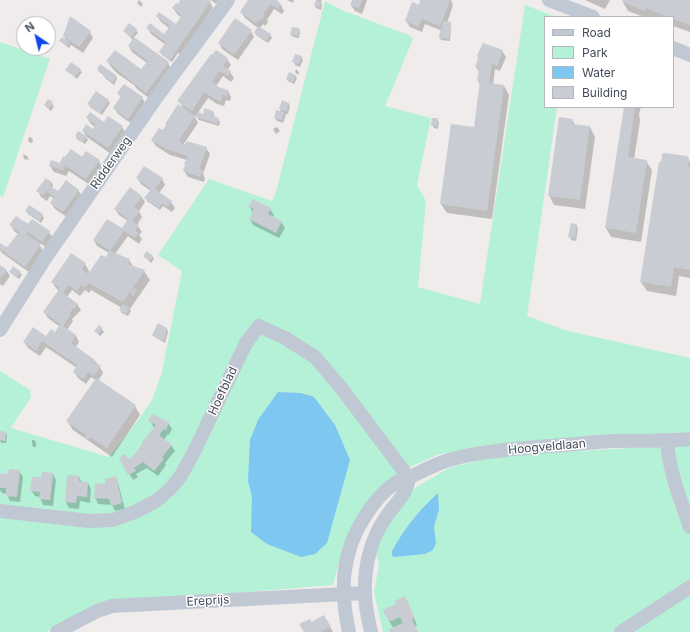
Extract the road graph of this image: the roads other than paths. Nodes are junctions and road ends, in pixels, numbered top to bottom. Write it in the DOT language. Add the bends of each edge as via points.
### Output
graph roads {
  1 [pos="228,0"];
  2 [pos="549,0"];
  3 [pos="590,16"];
  4 [pos="674,48"];
  5 [pos="690,55"];
  6 [pos="0,330"];
  7 [pos="690,439"];
  8 [pos="667,440"];
  9 [pos="409,478"];
  10 [pos="0,511"];
  11 [pos="690,527"];
  12 [pos="690,587"];
  13 [pos="343,593"];
  14 [pos="365,593"];
  15 [pos="57,632"];
  16 [pos="349,632"];
  17 [pos="371,632"];
  18 [pos="621,632"];
  1 -- 6 [label="street, Ridderweg" via="151,105 44,260"];
  2 -- 3 [label="street"];
  4 -- 5 [label="street"];
  7 -- 8 [label="street, Hoogveldlaan"];
  8 -- 9 [label="street, Hoogveldlaan" via="606,442 471,455 432,466"];
  8 -- 11 [label="street" via="675,486"];
  9 -- 10 [label="street, Hoefblad" via="315,357 285,338 259,326 246,343 180,477 156,501 113,520 90,521"];
  9 -- 13 [label="street, Hoogveldlaan" via="399,481 380,497 358,527 346,560"];
  9 -- 14 [label="street" via="407,488 385,518 370,552"];
  12 -- 18 [label="street"];
  13 -- 14 [label="street, Ereprijs"];
  13 -- 15 [label="street, Ereprijs" via="112,606"];
  13 -- 16 [label="street, Hoogveldlaan"];
  14 -- 17 [label="street"];
}
